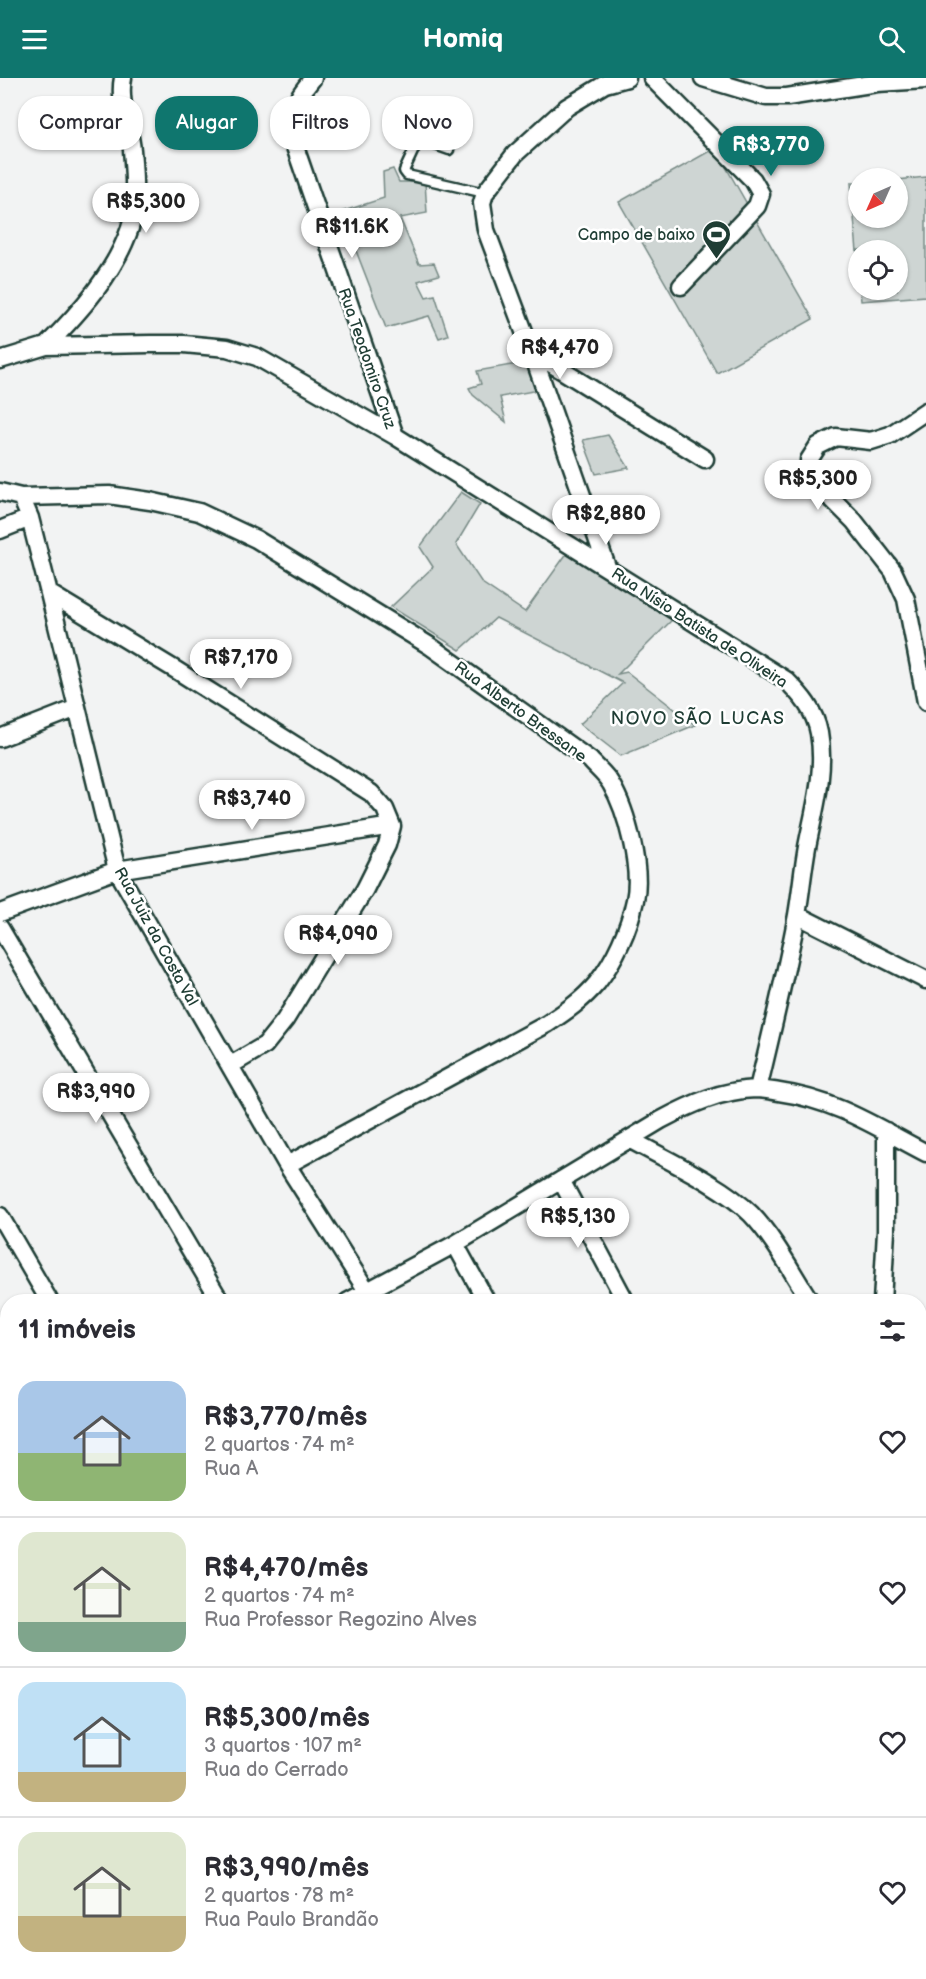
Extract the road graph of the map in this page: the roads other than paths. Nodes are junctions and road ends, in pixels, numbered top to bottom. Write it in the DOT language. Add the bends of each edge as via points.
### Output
graph roads {
  1 [pos="123,78"];
  2 [pos="312,78"];
  3 [pos="627,78"];
  4 [pos="652,78"];
  5 [pos="704,78"];
  6 [pos="926,80"];
  7 [pos="414,150"];
  8 [pos="485,194"];
  9 [pos="681,286"];
  10 [pos="46,346"];
  11 [pos="534,358"];
  12 [pos="0,360"];
  13 [pos="926,411"];
  14 [pos="395,436"];
  15 [pos="705,459"];
  16 [pos="0,492"];
  17 [pos="21,496"];
  18 [pos="30,518"];
  19 [pos="0,530"];
  20 [pos="607,567"];
  21 [pos="50,593"];
  22 [pos="926,702"];
  23 [pos="77,708"];
  24 [pos="0,738"];
  25 [pos="392,826"];
  26 [pos="117,870"];
  27 [pos="0,913"];
  28 [pos="797,915"];
  29 [pos="0,928"];
  30 [pos="926,980"];
  31 [pos="231,1065"];
  32 [pos="758,1089"];
  33 [pos="886,1131"];
  34 [pos="629,1139"];
  35 [pos="926,1154"];
  36 [pos="288,1165"];
  37 [pos="561,1180"];
  38 [pos="0,1216"];
  39 [pos="455,1244"];
  40 [pos="45,1294"];
  41 [pos="216,1294"];
  42 [pos="369,1294"];
  43 [pos="373,1294"];
  44 [pos="483,1294"];
  45 [pos="622,1294"];
  46 [pos="806,1294"];
  47 [pos="882,1294"];
  1 -- 10 [label="street" via="124,111 132,148 131,226 112,267"];
  2 -- 14 [label="street, Rua Teodomiro Cruz" via="292,110 294,144"];
  3 -- 8 [label="street" via="605,84 567,107 514,154"];
  4 -- 9 [label="street" via="753,180 761,194 757,206"];
  5 -- 6 [label="street" via="758,95 787,97 877,82"];
  7 -- 8 [label="lane" via="404,171 407,175"];
  8 -- 11 [label="street" via="482,203 486,230"];
  10 -- 12 [label="street, Rua Nísio Batista de Oliveira"];
  10 -- 14 [label="street, Rua Nísio Batista de Oliveira" via="184,344 226,348 257,357"];
  11 -- 15 [label="street" via="550,363"];
  11 -- 20 [label="street"];
  13 -- 22 [label="street" via="890,435 871,441 836,436 818,446 809,460 820,491 854,521 892,571 906,599"];
  14 -- 20 [label="street, Rua Nísio Batista de Oliveira"];
  16 -- 17 [label="street, Rua Alberto Bressane"];
  17 -- 18 [label="street, Rua Juiz da Costa Val"];
  17 -- 36 [label="street, Rua Alberto Bressane" via="109,495 150,501 199,512 256,539 430,646 590,760 610,782 623,807 635,864 636,898 616,954 597,983 547,1024"];
  18 -- 19 [label="street"];
  18 -- 21 [label="street, Rua Juiz da Costa Val"];
  20 -- 28 [label="street, Rua Nísio Batista de Oliveira" via="786,680 814,716 819,735 820,777"];
  21 -- 23 [label="street, Rua Juiz da Costa Val"];
  21 -- 25 [label="street" via="371,793 385,809"];
  23 -- 24 [label="street"];
  23 -- 26 [label="street, Rua Juiz da Costa Val"];
  25 -- 26 [label="street"];
  25 -- 31 [label="street" via="365,889 285,1020 265,1045"];
  26 -- 27 [label="street"];
  26 -- 31 [label="street, Rua Juiz da Costa Val"];
  28 -- 30 [label="street"];
  28 -- 32 [label="street, Rua Nísio Batista de Oliveira"];
  29 -- 41 [label="street"];
  31 -- 36 [label="street, Rua Juiz da Costa Val"];
  32 -- 33 [label="street" via="824,1101"];
  32 -- 34 [label="street" via="725,1093 691,1104"];
  33 -- 35 [label="street"];
  33 -- 47 [label="street"];
  34 -- 37 [label="street"];
  34 -- 46 [label="street" via="732,1197 766,1232"];
  36 -- 42 [label="street, Rua Juiz da Costa Val"];
  37 -- 39 [label="street"];
  37 -- 45 [label="street"];
  38 -- 40 [label="street"];
  39 -- 43 [label="street"];
  39 -- 44 [label="street"];
}
